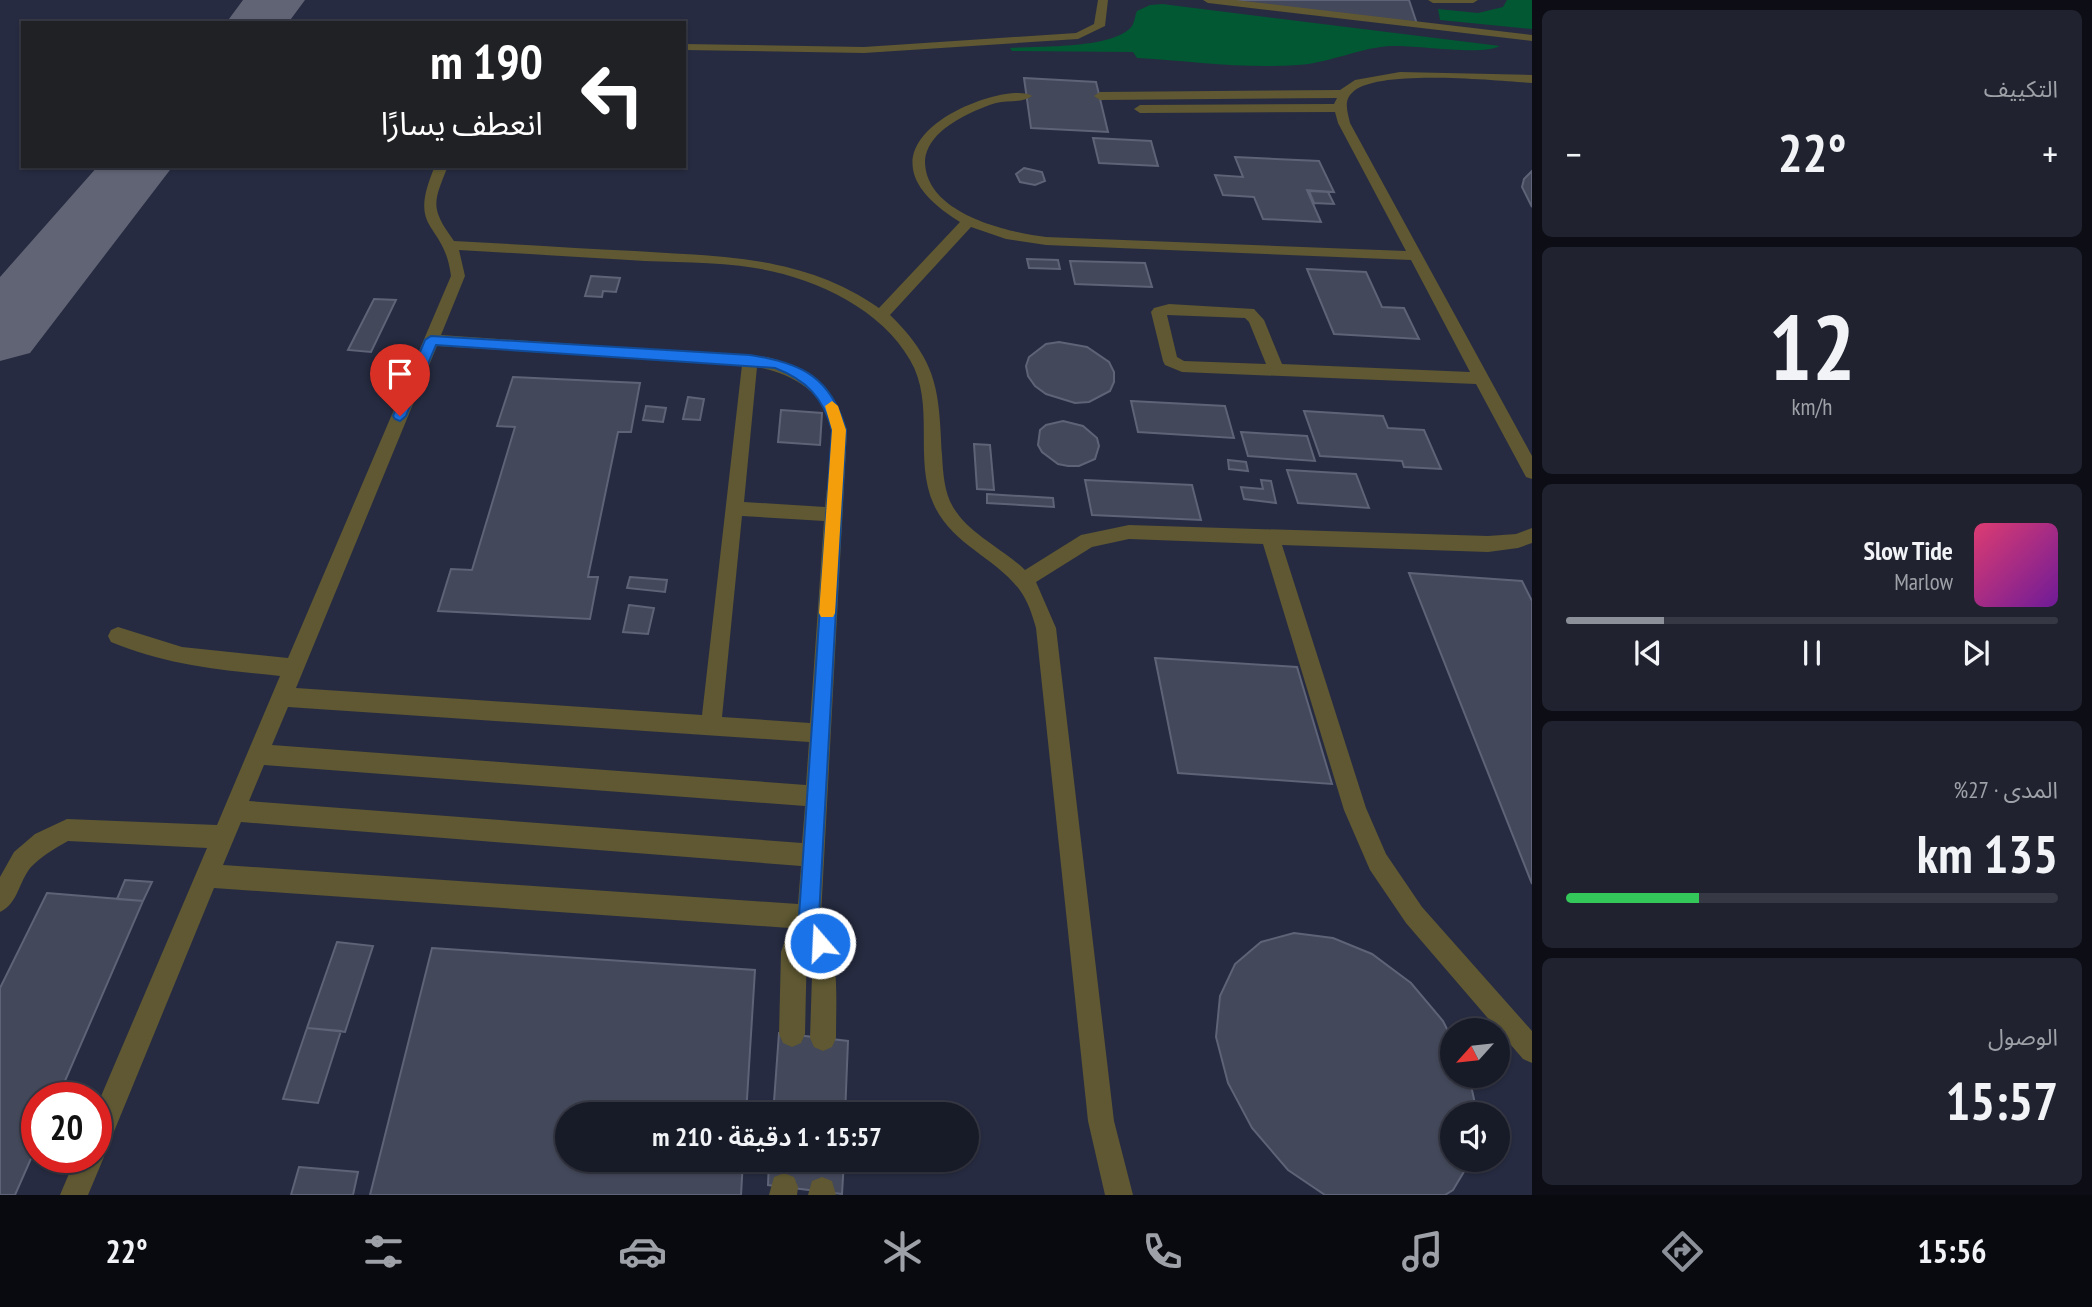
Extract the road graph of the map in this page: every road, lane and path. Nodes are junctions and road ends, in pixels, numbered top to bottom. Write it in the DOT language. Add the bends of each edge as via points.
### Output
graph roads {
  1 [pos="1103,0"];
  2 [pos="1208,0"];
  3 [pos="1433,0"];
  4 [pos="1473,0"];
  5 [pos="1532,38"];
  6 [pos="686,47"];
  7 [pos="1532,79"];
  8 [pos="1344,94"];
  9 [pos="1100,96"];
  10 [pos="1027,102"];
  11 [pos="1339,108"];
  12 [pos="1103,109"];
  13 [pos="441,168"];
  14 [pos="969,222"];
  15 [pos="452,244"];
  16 [pos="1415,256"];
  17 [pos="880,316"];
  18 [pos="431,340"];
  19 [pos="750,360"];
  20 [pos="1277,371"];
  21 [pos="1481,378"];
  22 [pos="1532,472"];
  23 [pos="734,508"];
  24 [pos="834,516"];
  25 [pos="1532,535"];
  26 [pos="1269,536"];
  27 [pos="1024,580"];
  28 [pos="118,636"];
  29 [pos="294,668"];
  30 [pos="282,696"];
  31 [pos="711,725"];
  32 [pos="818,733"];
  33 [pos="258,754"];
  34 [pos="815,796"];
  35 [pos="234,811"];
  36 [pos="223,837"];
  37 [pos="812,855"];
  38 [pos="207,876"];
  39 [pos="0,900"];
  40 [pos="809,916"];
  41 [pos="792,1034"];
  42 [pos="823,1038"];
  43 [pos="1532,1050"];
  44 [pos="112,1103"];
  45 [pos="83,1173"];
  46 [pos="74,1195"];
  47 [pos="1119,1195"];
  1 -- 6 [label="lane" via="1099,26 1078,36 864,50"];
  2 -- 5 [label="lane"];
  3 -- 4 [label="lane"];
  7 -- 8 [label="lane" via="1390,75 1359,83"];
  8 -- 9 [label="lane"];
  8 -- 11 [label="lane"];
  10 -- 14 [label="lane" via="964,112 940,124 923,141 918,168 923,182"];
  11 -- 12 [label="lane"];
  11 -- 16 [label="lane"];
  13 -- 15 [label="lane" via="427,203 434,225"];
  14 -- 16 [label="lane" via="1019,238 1046,241"];
  14 -- 17 [label="lane"];
  15 -- 17 [label="lane" via="755,263 822,282"];
  15 -- 18 [label="lane" via="458,276"];
  16 -- 21 [label="lane"];
  17 -- 27 [label="lane" via="902,338 929,388 937,492 946,512 959,528"];
  18 -- 19 [label="lane"];
  18 -- 29 [label="lane"];
  19 -- 23 [label="lane"];
  19 -- 24 [label="lane" via="799,372 820,389 833,408 839,430"];
  20 -- 20 [label="lane" via="1176,364 1169,356 1160,312 1249,313"];
  20 -- 21 [label="lane"];
  21 -- 22 [label="lane"];
  23 -- 24 [label="lane"];
  23 -- 31 [label="lane"];
  24 -- 32 [label="lane"];
  25 -- 26 [label="lane" via="1488,544"];
  26 -- 27 [label="lane" via="1108,535 1071,549"];
  26 -- 43 [label="lane" via="1355,810 1378,862 1414,915"];
  27 -- 47 [label="lane" via="1046,628 1101,1121"];
  28 -- 29 [label="lane" via="153,651"];
  29 -- 30 [label="lane"];
  30 -- 31 [label="lane"];
  30 -- 33 [label="lane"];
  31 -- 32 [label="lane"];
  32 -- 34 [label="lane"];
  33 -- 34 [label="lane"];
  33 -- 35 [label="lane"];
  34 -- 37 [label="lane"];
  35 -- 36 [label="lane"];
  35 -- 37 [label="lane"];
  36 -- 38 [label="lane"];
  36 -- 39 [label="lane" via="67,830 22,860"];
  37 -- 40 [label="lane"];
  38 -- 40 [label="lane"];
  38 -- 44 [label="lane"];
  40 -- 41 [label="lane" via="793,952"];
  40 -- 42 [label="lane" via="823,956"];
  45 -- 46 [label="lane"];
}
